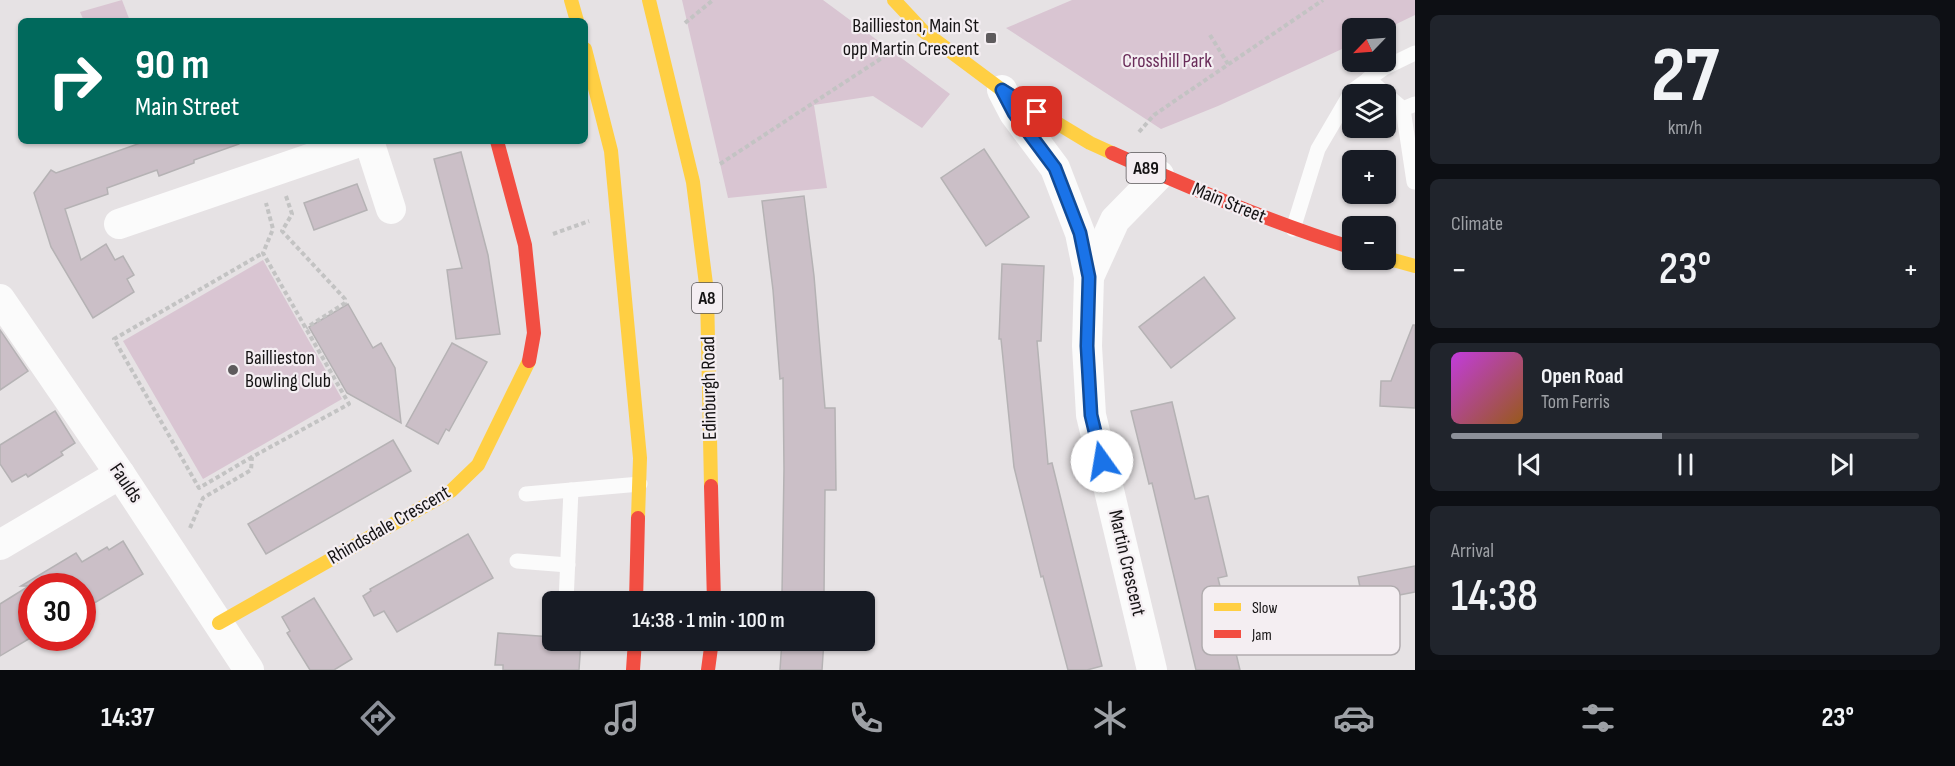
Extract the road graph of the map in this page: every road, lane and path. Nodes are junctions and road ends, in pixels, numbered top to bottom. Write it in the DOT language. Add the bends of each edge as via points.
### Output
graph roads {
  1 [pos="571,0"];
  2 [pos="650,0"];
  3 [pos="877,0"];
  4 [pos="1323,0"];
  5 [pos="895,1"];
  6 [pos="576,18"];
  7 [pos="922,31"];
  8 [pos="1210,36"];
  9 [pos="1415,53"];
  10 [pos="588,61"];
  11 [pos="1228,64"];
  12 [pos="1368,79"];
  13 [pos="1002,90"];
  14 [pos="1409,106"];
  15 [pos="353,144"];
  16 [pos="370,144"];
  17 [pos="498,144"];
  18 [pos="1119,155"];
  19 [pos="268,173"];
  20 [pos="1160,175"];
  21 [pos="693,182"];
  22 [pos="1414,182"];
  23 [pos="391,209"];
  24 [pos="616,211"];
  25 [pos="119,224"];
  26 [pos="1293,229"];
  27 [pos="525,245"];
  28 [pos="1342,245"];
  29 [pos="263,253"];
  30 [pos="1396,261"];
  31 [pos="1415,266"];
  32 [pos="1089,277"];
  33 [pos="0,299"];
  34 [pos="306,328"];
  35 [pos="252,457"];
  36 [pos="120,474"];
  37 [pos="640,484"];
  38 [pos="571,490"];
  39 [pos="526,494"];
  40 [pos="0,545"];
  41 [pos="176,558"];
  42 [pos="517,561"];
  43 [pos="568,565"];
  44 [pos="567,591"];
  45 [pos="636,591"];
  46 [pos="714,591"];
  47 [pos="219,623"];
  48 [pos="634,651"];
  49 [pos="711,651"];
  50 [pos="249,670"];
  51 [pos="633,670"];
  52 [pos="708,670"];
  53 [pos="1152,670"];
  1 -- 6 [label="main road"];
  2 -- 21 [label="main road, Edinburgh Road / A8"];
  3 -- 5 [label="main road, A89"];
  4 -- 11 [label="path"];
  5 -- 7 [label="main road, A89"];
  7 -- 13 [label="main road, Main Street / A89"];
  7 -- 21 [label="path"];
  8 -- 11 [label="path"];
  9 -- 12 [label="lane"];
  10 -- 24 [label="main road" via="611,151"];
  11 -- 18 [label="path" via="1154,115"];
  12 -- 14 [label="lane"];
  12 -- 26 [label="lane" via="1352,91 1318,148"];
  13 -- 18 [label="main road, Main Street / A89" via="1090,143"];
  13 -- 32 [label="street, Martin Crescent" via="1014,113 1055,168 1080,233"];
  14 -- 22 [label="lane"];
  15 -- 19 [label="street"];
  16 -- 23 [label="street"];
  17 -- 27 [label="main road, Rhindsdale Crescent"];
  18 -- 20 [label="main road, Main Street / A89"];
  19 -- 25 [label="street"];
  19 -- 29 [label="path" via="273,229"];
  19 -- 34 [label="path" via="292,214 282,231 345,300"];
  20 -- 26 [label="main road, Main Street / A89"];
  20 -- 32 [label="street, Martin Crescent" via="1115,220"];
  21 -- 46 [label="main road, Edinburgh Road / A8" via="706,292"];
  24 -- 27 [label="path"];
  24 -- 37 [label="main road"];
  26 -- 28 [label="main road, Main Street / A89"];
  27 -- 47 [label="main road, Rhindsdale Crescent" via="534,345 478,465 451,491"];
  29 -- 34 [label="path"];
  29 -- 35 [label="path" via="114,339 199,488"];
  30 -- 31 [label="main road"];
  32 -- 53 [label="street, Martin Crescent" via="1091,415"];
  33 -- 36 [label="street, Faulds"];
  34 -- 35 [label="path" via="349,404"];
  35 -- 41 [label="path" via="251,470 203,498"];
  36 -- 40 [label="street"];
  36 -- 41 [label="street, Faulds"];
  37 -- 38 [label="lane"];
  37 -- 45 [label="main road"];
  38 -- 39 [label="lane"];
  38 -- 43 [label="lane"];
  41 -- 47 [label="street, Faulds"];
  42 -- 43 [label="lane"];
  43 -- 44 [label="lane"];
  47 -- 50 [label="street, Faulds"];
  48 -- 51 [label="main road"];
  49 -- 52 [label="main road"];
}
